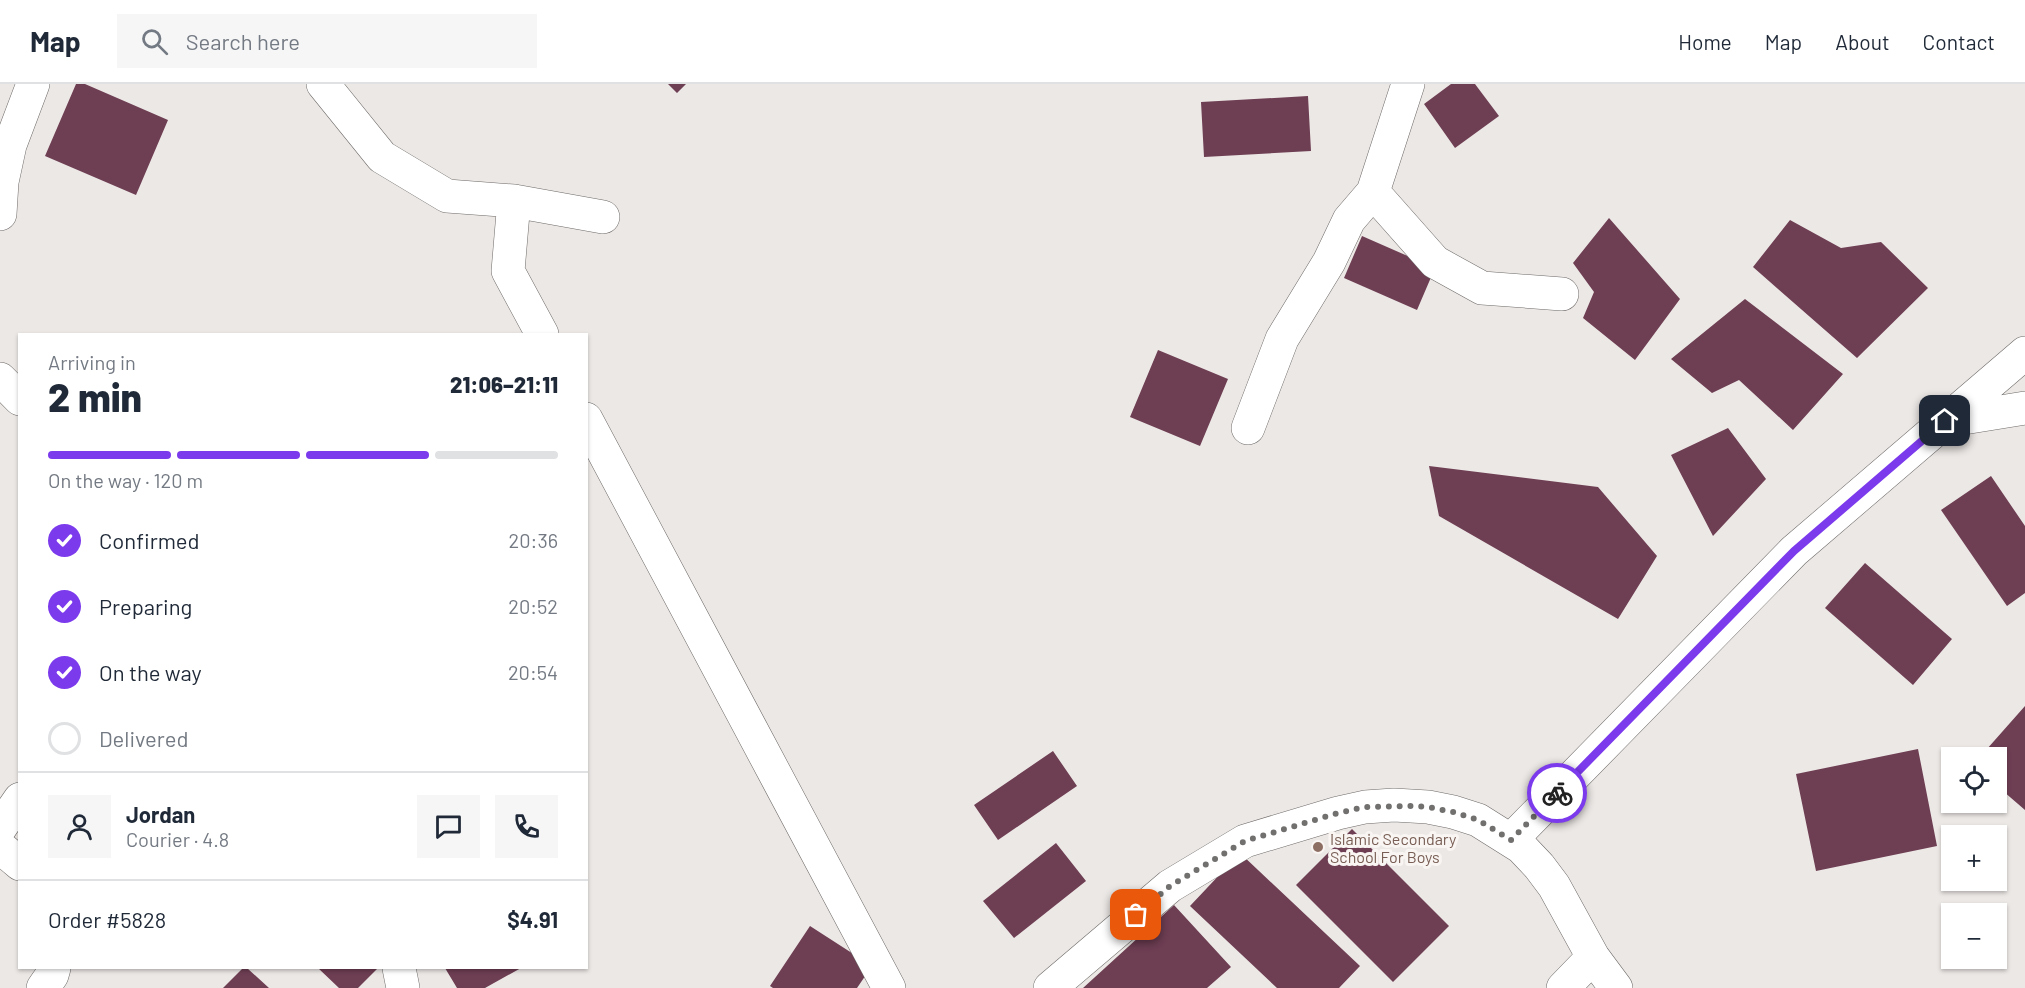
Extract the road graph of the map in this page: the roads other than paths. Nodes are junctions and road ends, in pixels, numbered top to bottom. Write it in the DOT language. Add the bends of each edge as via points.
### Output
graph roads {
  1 [pos="33,84"];
  2 [pos="323,84"];
  3 [pos="1407,84"];
  4 [pos="1373,192"];
  5 [pos="514,201"];
  6 [pos="0,214"];
  7 [pos="603,217"];
  8 [pos="1562,294"];
  9 [pos="541,333"];
  10 [pos="2025,353"];
  11 [pos="0,380"];
  12 [pos="18,397"];
  13 [pos="2025,408"];
  14 [pos="1945,421"];
  15 [pos="588,423"];
  16 [pos="1248,428"];
  17 [pos="18,802"];
  18 [pos="0,828"];
  19 [pos="1511,840"];
  20 [pos="0,847"];
  21 [pos="18,862"];
  22 [pos="1593,957"];
  23 [pos="54,969"];
  24 [pos="399,969"];
  25 [pos="43,988"];
  26 [pos="403,988"];
  27 [pos="889,988"];
  28 [pos="1050,988"];
  29 [pos="1563,988"];
  30 [pos="1616,988"];
  1 -- 6 [label="street" via="10,145"];
  2 -- 5 [label="street" via="382,157 447,196"];
  3 -- 4 [label="street"];
  4 -- 8 [label="street" via="1435,262 1482,288"];
  4 -- 16 [label="street" via="1350,220 1282,339"];
  5 -- 7 [label="street"];
  5 -- 9 [label="street" via="508,271"];
  10 -- 14 [label="street"];
  11 -- 12 [label="street"];
  13 -- 14 [label="street"];
  14 -- 19 [label="street" via="1794,551"];
  15 -- 27 [label="street"];
  17 -- 18 [label="street"];
  19 -- 22 [label="street" via="1554,886"];
  19 -- 28 [label="street" via="1478,820 1453,812 1394,805 1338,813 1245,841 1170,886"];
  20 -- 21 [label="street"];
  22 -- 29 [label="street"];
  22 -- 30 [label="street"];
  23 -- 25 [label="street"];
  24 -- 26 [label="street"];
}
